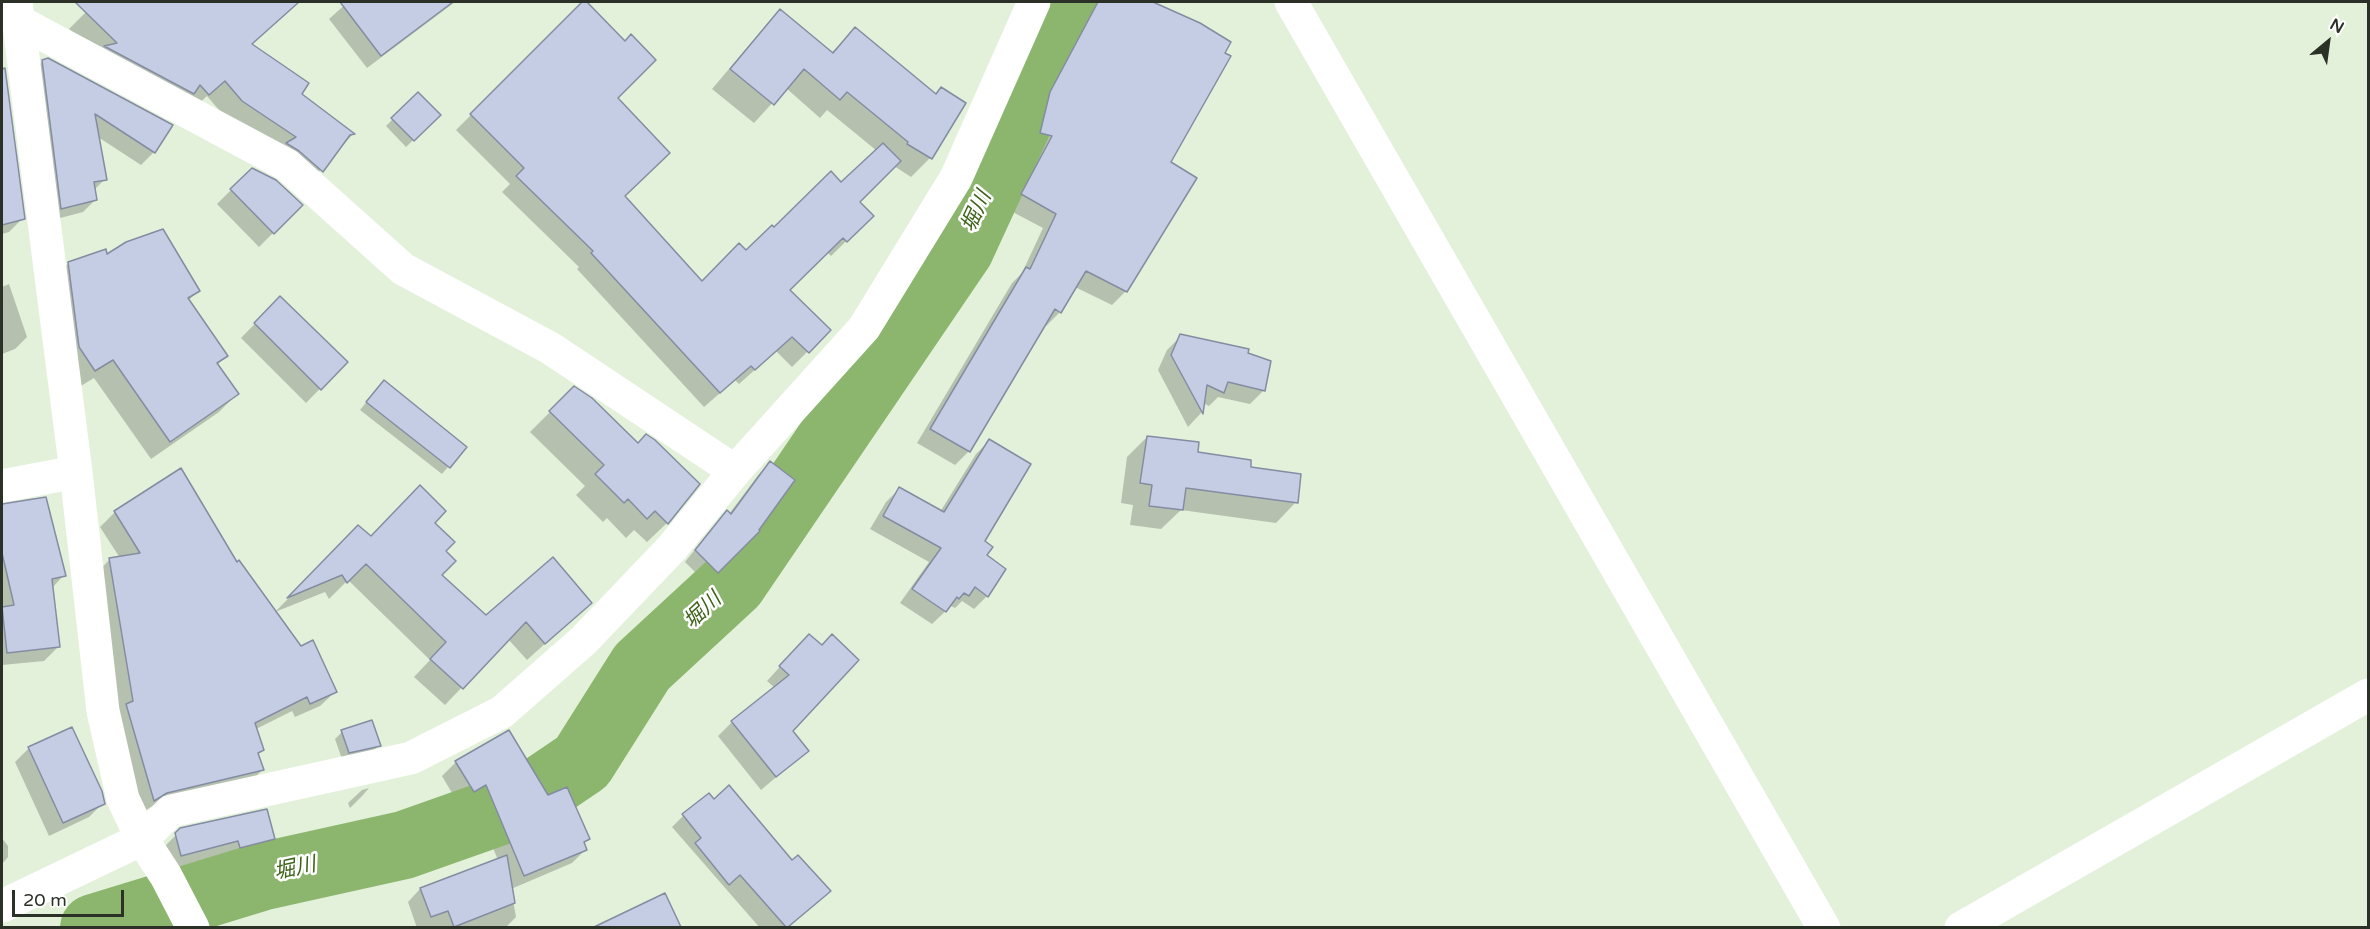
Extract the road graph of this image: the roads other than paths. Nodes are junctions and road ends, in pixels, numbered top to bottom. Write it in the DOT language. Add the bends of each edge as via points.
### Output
graph roads {
  1 [pos="1034,2"];
  2 [pos="1291,2"];
  3 [pos="17,11"];
  4 [pos="735,471"];
  5 [pos="76,472"];
  6 [pos="2,486"];
  7 [pos="2368,695"];
  8 [pos="142,839"];
  9 [pos="2,906"];
  10 [pos="193,927"];
  11 [pos="1824,927"];
  12 [pos="1961,927"];
  1 -- 4 [label="street" via="956,178 864,328"];
  2 -- 11 [label="street"];
  3 -- 4 [label="street" via="287,165 403,269 550,348"];
  3 -- 5 [label="street"];
  4 -- 8 [label="street" via="672,548 591,633 502,712 411,758 171,811"];
  5 -- 6 [label="street"];
  5 -- 8 [label="street" via="103,711 123,799"];
  7 -- 12 [label="street"];
  8 -- 9 [label="street"];
  8 -- 10 [label="street"];
}
